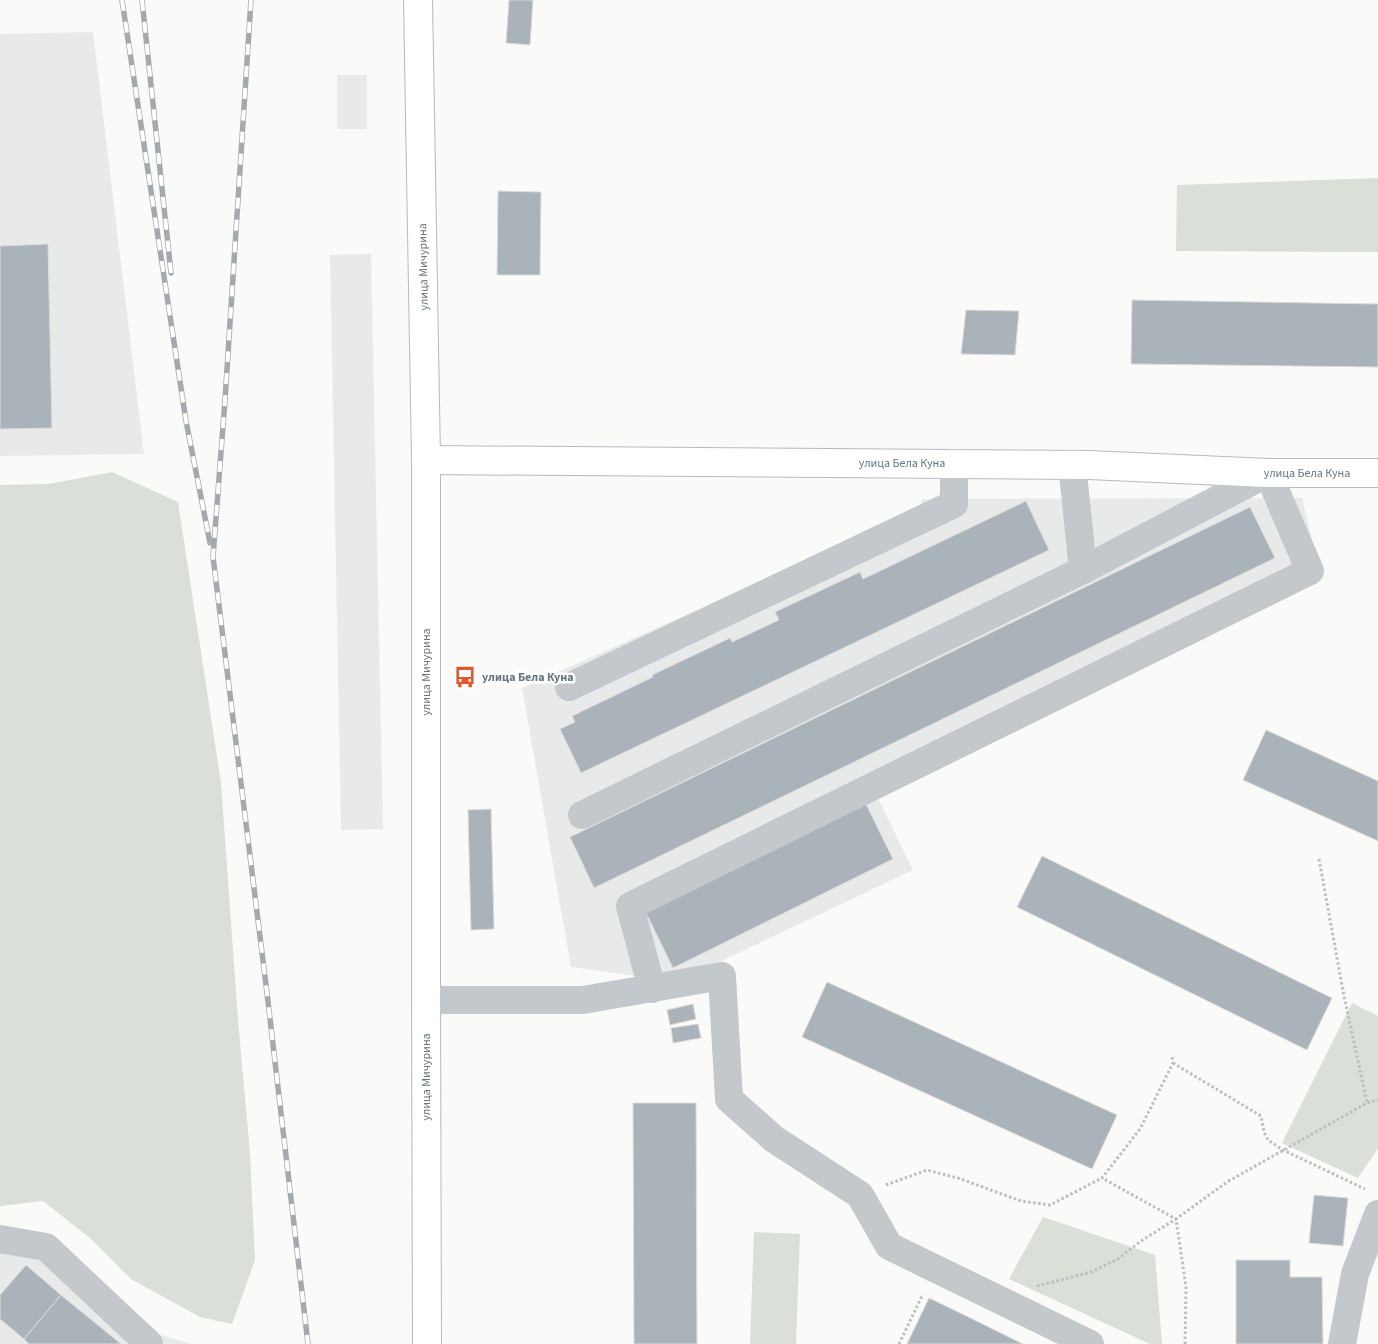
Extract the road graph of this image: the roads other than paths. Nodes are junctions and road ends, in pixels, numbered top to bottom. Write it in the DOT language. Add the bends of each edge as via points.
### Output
graph roads {
  1 [pos="418,0"];
  2 [pos="426,460"];
  3 [pos="954,463"];
  4 [pos="1072,464"];
  5 [pos="1268,473"];
  6 [pos="1378,473"];
  7 [pos="1083,570"];
  8 [pos="569,687"];
  9 [pos="582,814"];
  10 [pos="652,988"];
  11 [pos="426,1000"];
  12 [pos="1374,1203"];
  13 [pos="0,1238"];
  14 [pos="149,1344"];
  15 [pos="427,1344"];
  16 [pos="1090,1344"];
  17 [pos="1342,1344"];
  1 -- 2 [label="main road, улица Мичурина"];
  2 -- 3 [label="main road, улица Бела Куна"];
  2 -- 11 [label="main road, улица Мичурина"];
  3 -- 4 [label="main road, улица Бела Куна"];
  3 -- 8 [label="lane" via="954,504"];
  4 -- 5 [label="main road, улица Бела Куна"];
  4 -- 7 [label="lane"];
  5 -- 6 [label="main road, улица Бела Куна"];
  5 -- 7 [label="lane"];
  5 -- 10 [label="lane" via="1310,572 630,906"];
  7 -- 9 [label="lane"];
  10 -- 11 [label="lane" via="583,1000"];
  10 -- 16 [label="lane" via="722,976 728,1099 774,1139 860,1195 889,1246"];
  11 -- 15 [label="main road, улица Мичурина"];
  12 -- 17 [label="lane" via="1355,1274"];
  13 -- 14 [label="lane" via="46,1247"];
}
